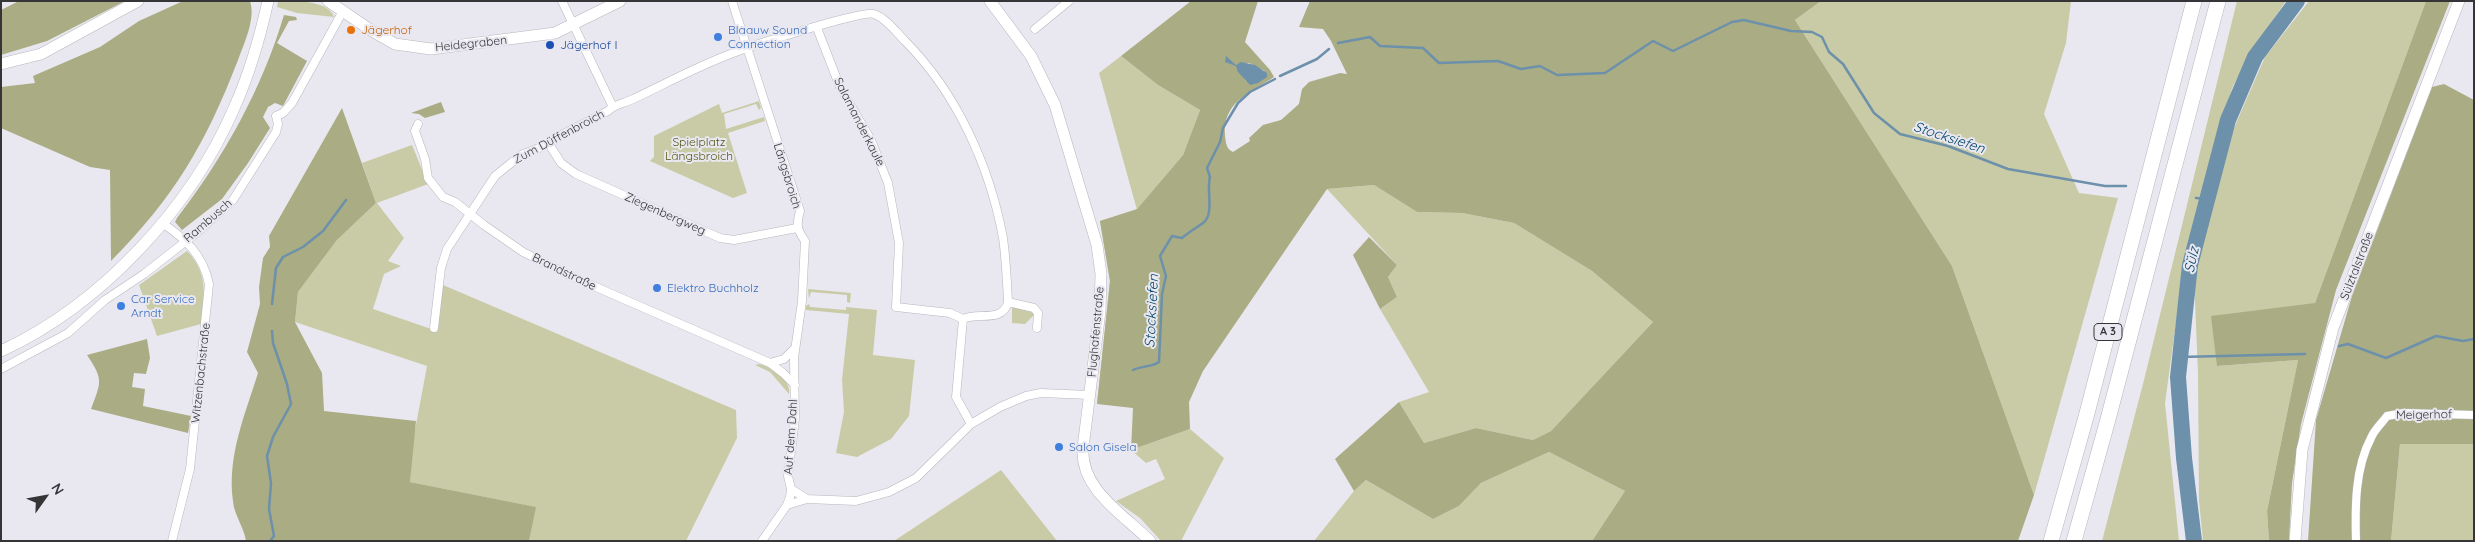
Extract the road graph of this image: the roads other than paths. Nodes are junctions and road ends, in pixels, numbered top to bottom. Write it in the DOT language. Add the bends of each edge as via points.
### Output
graph roads {
  1 [pos="138,1"];
  2 [pos="268,1"];
  3 [pos="328,1"];
  4 [pos="562,1"];
  5 [pos="620,1"];
  6 [pos="732,1"];
  7 [pos="990,1"];
  8 [pos="1069,1"];
  9 [pos="2194,1"];
  10 [pos="2218,1"];
  11 [pos="2459,1"];
  12 [pos="343,11"];
  13 [pos="573,24"];
  14 [pos="817,28"];
  15 [pos="1035,28"];
  16 [pos="746,48"];
  17 [pos="1,64"];
  18 [pos="612,105"];
  19 [pos="418,124"];
  20 [pos="549,144"];
  21 [pos="469,215"];
  22 [pos="162,223"];
  23 [pos="797,228"];
  24 [pos="186,240"];
  25 [pos="1008,302"];
  26 [pos="964,319"];
  27 [pos="434,328"];
  28 [pos="1037,328"];
  29 [pos="797,347"];
  30 [pos="1,351"];
  31 [pos="770,363"];
  32 [pos="1,370"];
  33 [pos="795,385"];
  34 [pos="1090,395"];
  35 [pos="2474,415"];
  36 [pos="971,424"];
  37 [pos="790,489"];
  38 [pos="807,499"];
  39 [pos="787,505"];
  40 [pos="172,541"];
  41 [pos="762,541"];
  42 [pos="1150,541"];
  43 [pos="2051,541"];
  44 [pos="2074,541"];
  45 [pos="2295,541"];
  46 [pos="2356,541"];
  1 -- 17 [label="main road" via="41,54"];
  2 -- 22 [label="main road" via="254,55 235,107 188,189"];
  3 -- 12 [label="main road, Heidegraben"];
  4 -- 13 [label="street, Zum Düffenbroich"];
  5 -- 13 [label="main road, Heidegraben"];
  6 -- 16 [label="street, Längsbroich"];
  7 -- 34 [label="main road, Flughafenstraße" via="1031,56 1056,106 1094,233 1101,286"];
  8 -- 15 [label="street"];
  9 -- 43 [label="highway, A 3"];
  10 -- 44 [label="highway, A 3"];
  11 -- 45 [label="main road, Sülztalstraße" via="2333,328 2302,450"];
  12 -- 13 [label="main road, Heidegraben" via="395,44 430,49 537,37"];
  12 -- 24 [label="street, Rambusch" via="292,103 276,116 276,132 244,184 233,200"];
  13 -- 18 [label="street, Zum Düffenbroich"];
  14 -- 16 [label="street, Zum Düffenbroich"];
  14 -- 25 [label="street, Zum Düffenbroich" via="852,16 875,14 913,49 947,96 987,177 1002,237"];
  14 -- 26 [label="street, Salamanderkaule" via="840,87 871,140 888,183 899,243 896,307 950,313"];
  16 -- 18 [label="street, Zum Düffenbroich" via="687,71 629,101"];
  16 -- 23 [label="street, Längsbroich" via="800,212"];
  18 -- 20 [label="street, Zum Düffenbroich" via="608,111"];
  19 -- 21 [label="street, Brandstraße" via="415,131 428,178 443,197"];
  20 -- 21 [label="street, Zum Düffenbroich" via="521,155 501,170"];
  20 -- 23 [label="street, Ziegenbergweg" via="561,163 576,174 720,238 734,240"];
  21 -- 27 [label="street, Zum Düffenbroich" via="447,249 441,268"];
  21 -- 31 [label="street, Brandstraße" via="556,270"];
  22 -- 24 [label="street, Witzenbachstraße"];
  22 -- 30 [label="main road" via="91,294 50,324"];
  23 -- 29 [label="street, Längsbroich" via="805,241 805,256"];
  24 -- 32 [label="street, Rambusch" via="105,300 68,333"];
  24 -- 40 [label="street, Witzenbachstraße" via="202,260 209,293 190,469"];
  25 -- 26 [label="street" via="998,315 976,315"];
  25 -- 28 [label="street" via="1034,308 1038,313"];
  26 -- 36 [label="street" via="955,390 958,404"];
  29 -- 31 [label="street" via="784,359"];
  29 -- 33 [label="street, Längsbroich"];
  31 -- 33 [label="street, Brandstraße"];
  33 -- 37 [label="street, Auf dem Dahl" via="795,419 788,476"];
  34 -- 36 [label="street" via="1041,393 1026,396"];
  34 -- 42 [label="main road, Flughafenstraße" via="1083,453 1086,476"];
  35 -- 46 [label="street, Meigerhof" via="2404,413 2387,416 2371,437 2360,468"];
  36 -- 38 [label="street" via="916,478 889,492 856,501"];
  37 -- 38 [label="street"];
  37 -- 39 [label="street, Auf dem Dahl"];
  38 -- 39 [label="street"];
  39 -- 41 [label="street, Auf dem Dahl"];
}
